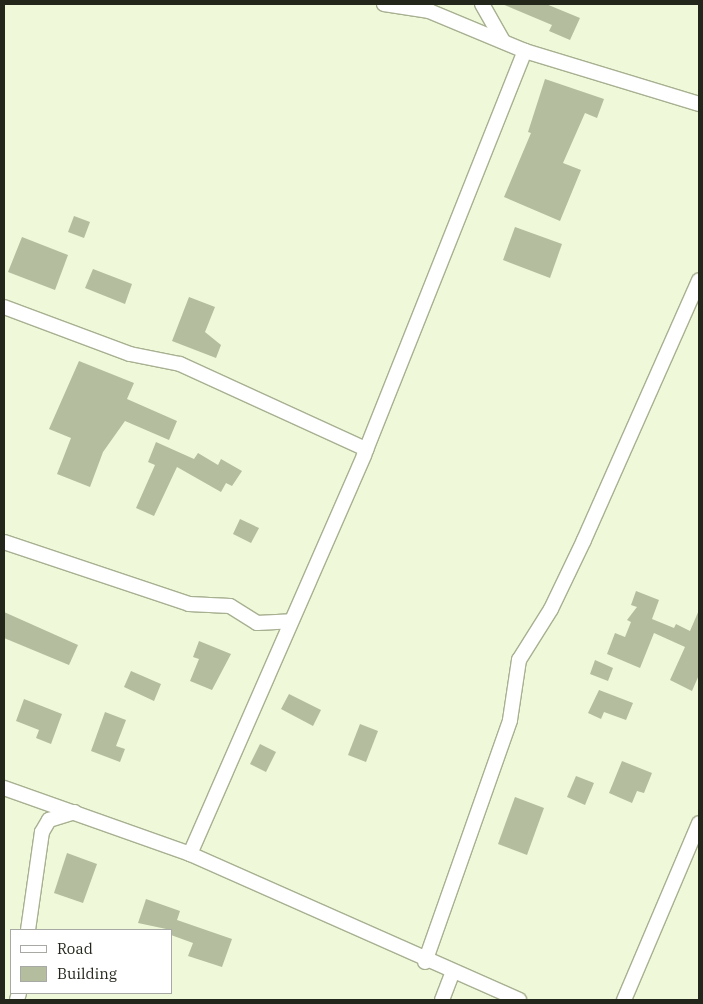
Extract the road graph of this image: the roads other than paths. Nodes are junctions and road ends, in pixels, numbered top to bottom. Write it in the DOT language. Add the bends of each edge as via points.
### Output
graph roads {
  1 [pos="384,4"];
  2 [pos="482,4"];
  3 [pos="503,41"];
  4 [pos="525,51"];
  5 [pos="699,104"];
  6 [pos="699,280"];
  7 [pos="4,307"];
  8 [pos="366,450"];
  9 [pos="4,542"];
  10 [pos="292,621"];
  11 [pos="4,788"];
  12 [pos="76,812"];
  13 [pos="699,823"];
  14 [pos="190,854"];
  15 [pos="28,929"];
  16 [pos="425,962"];
  17 [pos="452,974"];
  18 [pos="442,1000"];
  19 [pos="518,1000"];
  20 [pos="624,1000"];
  1 -- 3 [label="street" via="429,11"];
  2 -- 3 [label="street"];
  3 -- 4 [label="street"];
  4 -- 5 [label="street"];
  4 -- 8 [label="street"];
  6 -- 16 [label="street" via="576,557 551,609 519,660 510,720"];
  7 -- 8 [label="street" via="130,354 180,364"];
  8 -- 10 [label="street"];
  9 -- 10 [label="street" via="189,604 230,606 257,623"];
  10 -- 14 [label="street"];
  11 -- 12 [label="street"];
  12 -- 14 [label="street"];
  12 -- 15 [label="street" via="49,820 42,832"];
  13 -- 20 [label="street"];
  14 -- 16 [label="street"];
  16 -- 17 [label="street"];
  17 -- 18 [label="street"];
  17 -- 19 [label="street"];
}
